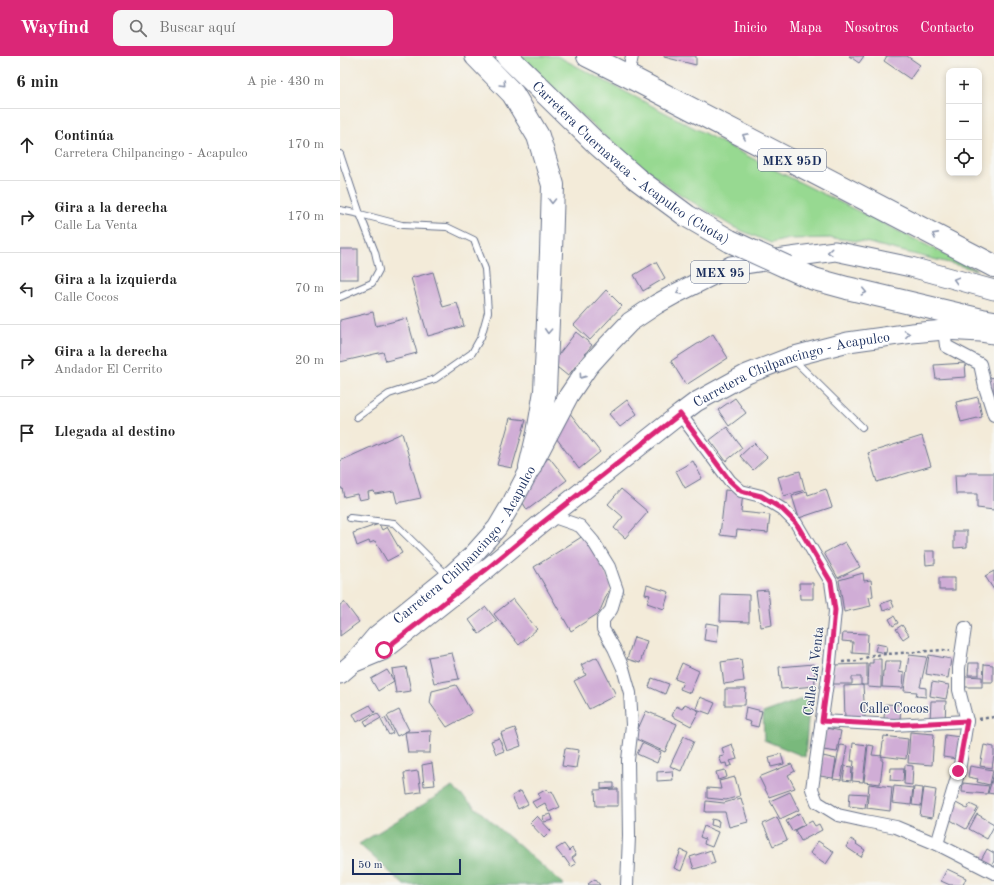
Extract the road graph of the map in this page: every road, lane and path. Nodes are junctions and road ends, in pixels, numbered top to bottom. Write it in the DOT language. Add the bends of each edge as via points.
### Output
graph roads {
  1 [pos="476,56"];
  2 [pos="507,56"];
  3 [pos="588,56"];
  4 [pos="630,66"];
  5 [pos="340,154"];
  6 [pos="340,210"];
  7 [pos="360,214"];
  8 [pos="994,266"];
  9 [pos="994,290"];
  10 [pos="340,297"];
  11 [pos="994,322"];
  12 [pos="944,330"];
  13 [pos="994,334"];
  14 [pos="791,357"];
  15 [pos="680,414"];
  16 [pos="994,415"];
  17 [pos="357,417"];
  18 [pos="862,427"];
  19 [pos="530,467"];
  20 [pos="551,516"];
  21 [pos="350,518"];
  22 [pos="449,577"];
  23 [pos="965,628"];
  24 [pos="962,652"];
  25 [pos="830,662"];
  26 [pos="347,668"];
  27 [pos="822,721"];
  28 [pos="967,721"];
  29 [pos="937,844"];
  30 [pos="994,873"];
  31 [pos="627,885"];
  1 -- 19 [label="highway, one-way" via="513,94 538,136 553,185 545,391"];
  2 -- 11 [label="highway, Carretera Cuernavaca - Acapulco (Cuota), one-way, bridge" via="596,144 637,179 687,216 730,240 814,279"];
  3 -- 4 [label="highway, MEX 95D"];
  8 -- 4 [label="highway, MEX 95D, one-way"];
  5 -- 7 [label="lane"];
  6 -- 7 [label="lane"];
  7 -- 10 [label="lane" via="379,270 372,283"];
  7 -- 17 [label="lane" via="402,224 447,227 474,240 485,269 488,312 481,336 472,353 435,379 389,394"];
  9 -- 19 [label="main road, Carretera Chilpancingo - Acapulco / MEX 95, one-way" via="911,267 835,252 731,266 657,304 630,322 588,367 568,395"];
  12 -- 13 [label="main road, Carretera Chilpancingo - Acapulco / MEX 95"];
  14 -- 12 [label="main road, Carretera Chilpancingo - Acapulco / MEX 95, one-way" via="848,342"];
  12 -- 16 [label="street" via="946,346 980,364"];
  14 -- 15 [label="main road, Carretera Chilpancingo - Acapulco / MEX 95" via="747,374 696,402"];
  14 -- 18 [label="lane"];
  15 -- 20 [label="main road, Carretera Chilpancingo - Acapulco / MEX 95"];
  15 -- 25 [label="street, Calle La Venta" via="730,481 741,491 761,496 782,509 796,523 831,582 835,610"];
  19 -- 22 [label="main road, Carretera Chilpancingo - Acapulco / MEX 95" via="497,528"];
  20 -- 26 [label="main road, Carretera Chilpancingo - Acapulco / MEX 95" via="384,650"];
  20 -- 31 [label="street" via="580,526 593,541 608,567 616,590 611,610 603,620 603,629 623,668 630,693 632,725 628,760"];
  21 -- 22 [label="lane" via="394,523"];
  22 -- 26 [label="main road, Carretera Chilpancingo - Acapulco / MEX 95" via="376,636"];
  23 -- 24 [label="street"];
  24 -- 25 [label="path" via="943,650 873,655 857,661"];
  24 -- 28 [label="street" via="959,668 960,690"];
  25 -- 27 [label="street, Calle La Venta"];
  27 -- 28 [label="street, Calle Cocos" via="894,725"];
  27 -- 29 [label="street, Calle La Venta" via="812,789 817,802 838,814 896,827"];
  28 -- 29 [label="street" via="958,771"];
  29 -- 30 [label="street, Calle La Venta"];
}
